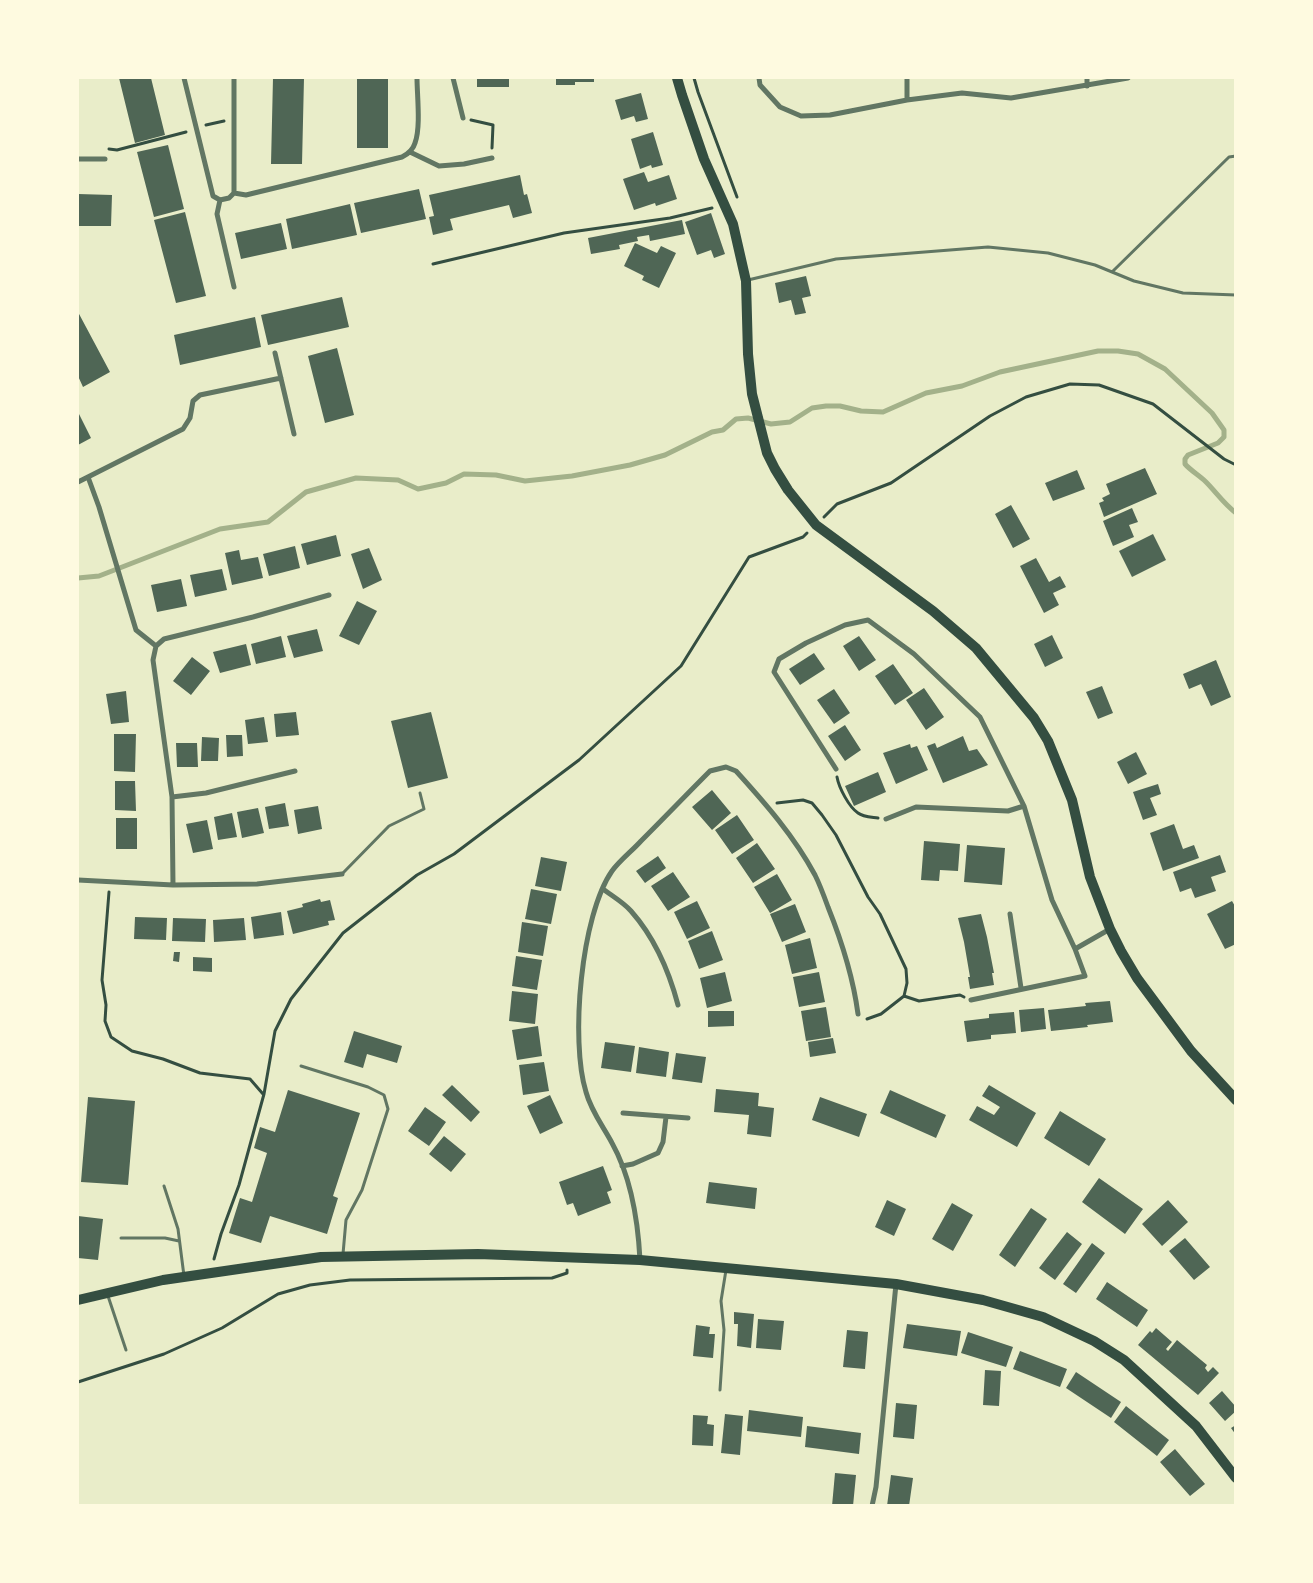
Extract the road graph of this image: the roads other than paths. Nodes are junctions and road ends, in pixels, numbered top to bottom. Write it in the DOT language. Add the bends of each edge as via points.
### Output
graph roads {
  1 [pos="184,78"];
  2 [pos="234,78"];
  3 [pos="417,78"];
  4 [pos="453,78"];
  5 [pos="677,78"];
  6 [pos="759,78"];
  7 [pos="907,78"];
  8 [pos="1087,78"];
  9 [pos="1128,78"];
  10 [pos="1087,86"];
  11 [pos="906,100"];
  12 [pos="463,118"];
  13 [pos="410,152"];
  14 [pos="1236,156"];
  15 [pos="492,158"];
  16 [pos="105,159"];
  17 [pos="78,160"];
  18 [pos="234,193"];
  19 [pos="220,200"];
  20 [pos="1112,272"];
  21 [pos="746,281"];
  22 [pos="234,287"];
  23 [pos="1236,295"];
  24 [pos="275,353"];
  25 [pos="281,378"];
  26 [pos="294,434"];
  27 [pos="88,477"];
  28 [pos="78,482"];
  29 [pos="329,595"];
  30 [pos="156,646"];
  31 [pos="836,769"];
  32 [pos="295,772"];
  33 [pos="420,793"];
  34 [pos="172,797"];
  35 [pos="1024,806"];
  36 [pos="886,819"];
  37 [pos="342,874"];
  38 [pos="78,880"];
  39 [pos="173,884"];
  40 [pos="603,889"];
  41 [pos="1010,914"];
  42 [pos="1110,929"];
  43 [pos="1075,949"];
  44 [pos="1021,988"];
  45 [pos="971,1000"];
  46 [pos="678,1005"];
  47 [pos="858,1014"];
  48 [pos="301,1066"];
  49 [pos="1236,1100"];
  50 [pos="623,1113"];
  51 [pos="666,1116"];
  52 [pos="688,1118"];
  53 [pos="622,1166"];
  54 [pos="164,1186"];
  55 [pos="121,1238"];
  56 [pos="179,1241"];
  57 [pos="342,1257"];
  58 [pos="640,1260"];
  59 [pos="726,1269"];
  60 [pos="184,1276"];
  61 [pos="896,1284"];
  62 [pos="107,1293"];
  63 [pos="78,1300"];
  64 [pos="126,1350"];
  65 [pos="720,1390"];
  66 [pos="1236,1478"];
  67 [pos="872,1506"];
  1 -- 19 [label="street" via="213,196"];
  2 -- 18 [label="street"];
  3 -- 13 [label="street" via="418,133"];
  4 -- 12 [label="street"];
  5 -- 21 [label="main road" via="704,158 733,224"];
  6 -- 11 [label="street" via="760,85 780,107 801,116"];
  7 -- 11 [label="street"];
  8 -- 10 [label="street"];
  9 -- 10 [label="street"];
  10 -- 11 [label="street" via="1011,98 962,93"];
  13 -- 15 [label="street" via="439,166"];
  13 -- 18 [label="street" via="402,158 246,195"];
  14 -- 20 [label="lane" via="1229,157"];
  16 -- 17 [label="street"];
  18 -- 19 [label="street"];
  19 -- 22 [label="street" via="217,214"];
  20 -- 21 [label="lane" via="1048,253 988,246 836,259"];
  20 -- 23 [label="lane" via="1183,293"];
  21 -- 42 [label="main road" via="752,394 767,453 775,470 816,525 933,611 970,643 1034,718 1048,741 1072,800 1090,877"];
  24 -- 25 [label="street"];
  25 -- 26 [label="street"];
  25 -- 27 [label="street" via="200,395 193,401 190,418 183,429"];
  27 -- 28 [label="street"];
  27 -- 30 [label="street" via="136,630"];
  29 -- 30 [label="street" via="164,639"];
  30 -- 34 [label="street" via="153,660"];
  31 -- 35 [label="street" via="774,672 779,659 806,644 845,625 868,620 914,654 980,717"];
  32 -- 34 [label="street" via="206,793"];
  33 -- 37 [label="lane" via="424,809 389,826"];
  34 -- 39 [label="street"];
  35 -- 36 [label="street" via="1008,812 916,807"];
  35 -- 43 [label="street" via="1052,900"];
  37 -- 39 [label="street" via="257,884"];
  38 -- 39 [label="street"];
  40 -- 46 [label="street" via="630,910 646,932 665,965"];
  40 -- 47 [label="street" via="612,871 710,771 726,767 736,771 788,831 816,876 849,967"];
  40 -- 53 [label="street" via="589,930 580,982 579,1052 585,1092"];
  41 -- 44 [label="street"];
  42 -- 43 [label="street"];
  42 -- 49 [label="main road" via="1137,978 1191,1051"];
  43 -- 44 [label="street" via="1085,976"];
  44 -- 45 [label="street"];
  48 -- 57 [label="lane" via="368,1087 384,1095 388,1109 362,1190 346,1220"];
  50 -- 51 [label="street"];
  51 -- 52 [label="street"];
  51 -- 53 [label="street" via="663,1142 658,1153"];
  53 -- 58 [label="street" via="639,1237"];
  54 -- 56 [label="lane"];
  55 -- 56 [label="lane"];
  56 -- 60 [label="lane"];
  57 -- 58 [label="main road" via="478,1254"];
  57 -- 60 [label="main road" via="321,1257"];
  58 -- 59 [label="main road"];
  59 -- 61 [label="main road"];
  59 -- 65 [label="lane" via="721,1301 724,1330"];
  60 -- 62 [label="main road"];
  61 -- 66 [label="main road" via="983,1300 1043,1317 1094,1342 1124,1360 1196,1426"];
  61 -- 67 [label="street"];
  62 -- 63 [label="main road"];
  62 -- 64 [label="lane"];
}
